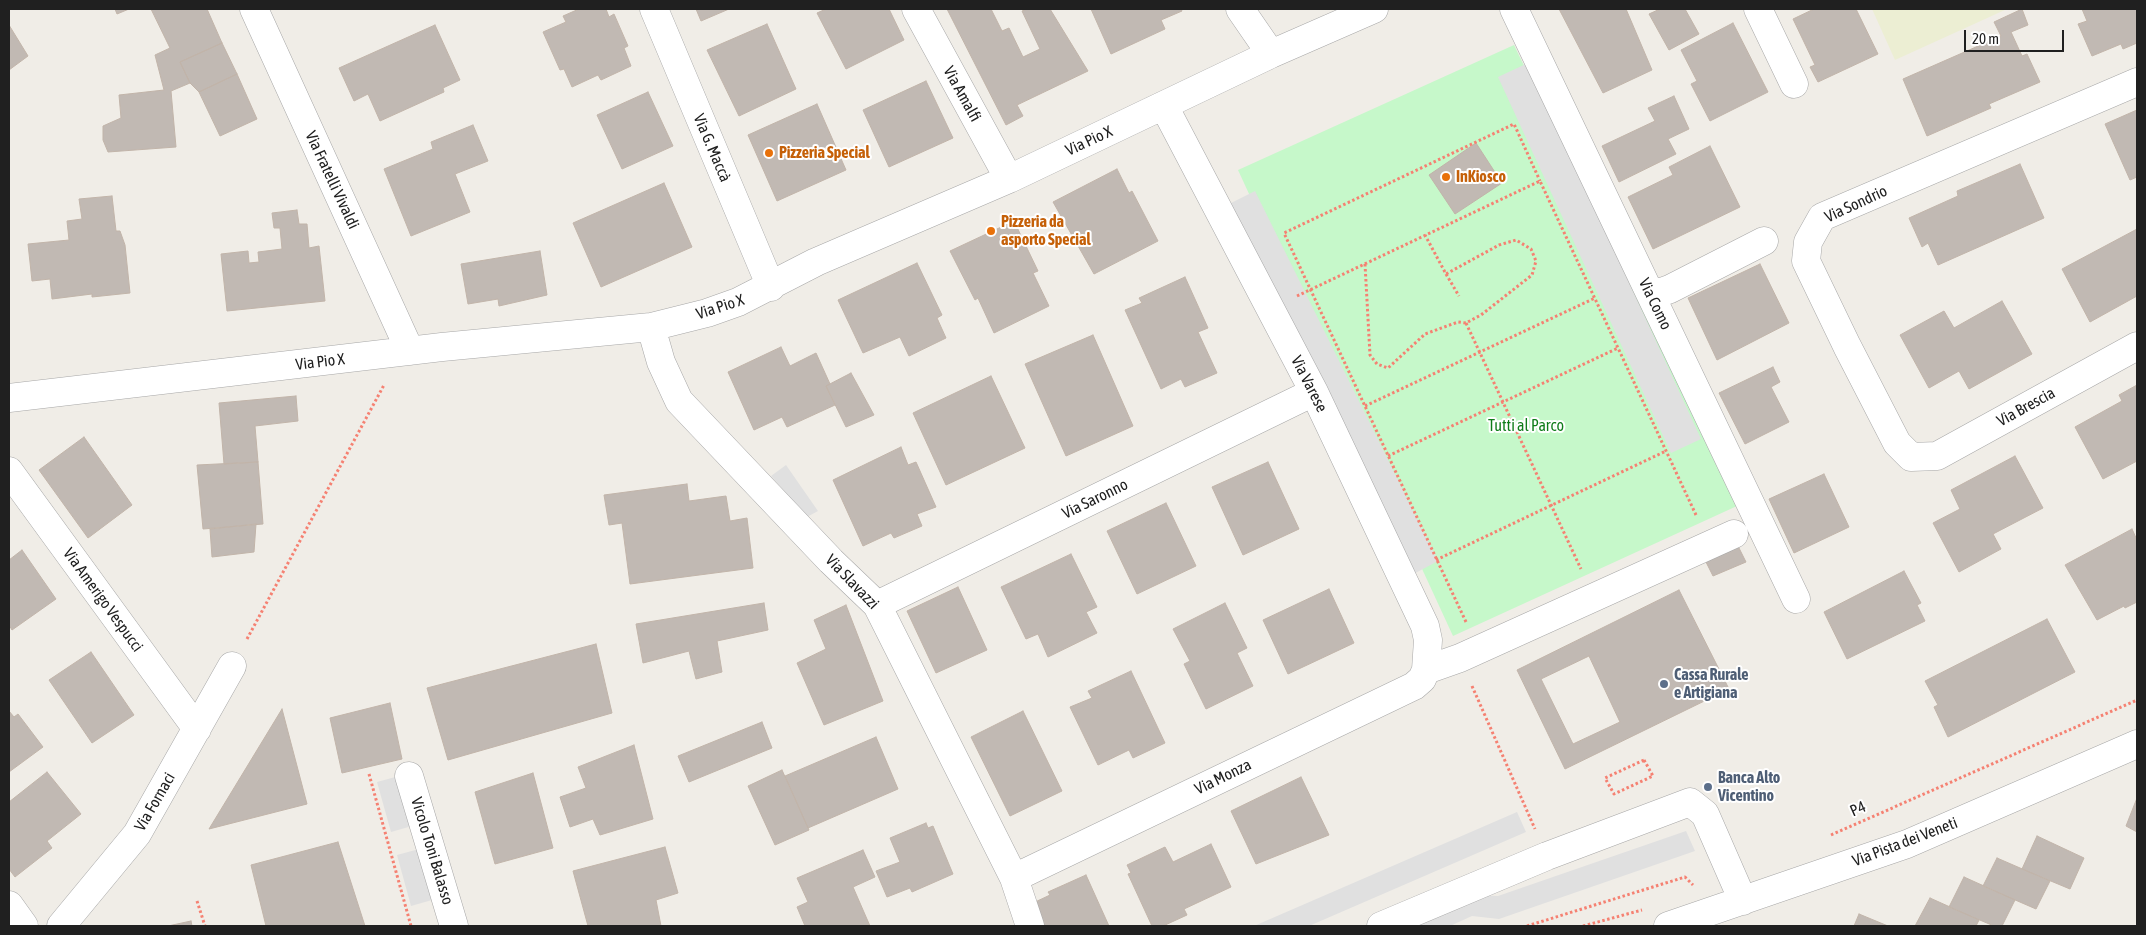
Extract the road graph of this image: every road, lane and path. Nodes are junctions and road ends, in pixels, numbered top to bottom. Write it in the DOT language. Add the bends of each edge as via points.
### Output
graph roads {
  1 [pos="254,9"];
  2 [pos="654,9"];
  3 [pos="916,9"];
  4 [pos="1240,9"];
  5 [pos="1374,9"];
  6 [pos="1514,9"];
  7 [pos="1758,9"];
  8 [pos="1271,54"];
  9 [pos="2137,82"];
  10 [pos="1794,84"];
  11 [pos="1164,106"];
  12 [pos="1009,179"];
  13 [pos="1540,181"];
  14 [pos="1425,235"];
  15 [pos="1764,241"];
  16 [pos="1365,264"];
  17 [pos="1446,274"];
  18 [pos="771,287"];
  19 [pos="1310,289"];
  20 [pos="1648,289"];
  21 [pos="1458,296"];
  22 [pos="1595,298"];
  23 [pos="1270,308"];
  24 [pos="1466,323"];
  25 [pos="651,326"];
  26 [pos="2137,346"];
  27 [pos="1618,348"];
  28 [pos="410,351"];
  29 [pos="1480,352"];
  30 [pos="1314,392"];
  31 [pos="9,398"];
  32 [pos="1503,402"];
  33 [pos="1365,406"];
  34 [pos="1666,451"];
  35 [pos="1388,456"];
  36 [pos="1911,456"];
  37 [pos="9,472"];
  38 [pos="1551,506"];
  39 [pos="1696,515"];
  40 [pos="1734,534"];
  41 [pos="1436,560"];
  42 [pos="1581,569"];
  43 [pos="1796,599"];
  44 [pos="877,605"];
  45 [pos="1466,623"];
  46 [pos="1460,658"];
  47 [pos="232,666"];
  48 [pos="1426,670"];
  49 [pos="2137,700"];
  50 [pos="197,730"];
  51 [pos="2137,744"];
  52 [pos="369,774"];
  53 [pos="409,776"];
  54 [pos="1614,794"];
  55 [pos="1823,838"];
  56 [pos="1547,856"];
  57 [pos="1014,878"];
  58 [pos="1738,889"];
  59 [pos="197,901"];
  60 [pos="9,905"];
  61 [pos="1646,908"];
  62 [pos="24,926"];
  63 [pos="61,926"];
  64 [pos="205,926"];
  65 [pos="411,926"];
  66 [pos="454,926"];
  67 [pos="1030,926"];
  68 [pos="1381,926"];
  69 [pos="1527,926"];
  70 [pos="1583,926"];
  71 [pos="1668,926"];
  1 -- 28 [label="street, Via Fratelli Vivaldi"];
  2 -- 18 [label="street, Via G. Maccà"];
  3 -- 12 [label="street, Via Amalfi"];
  4 -- 8 [label="street"];
  5 -- 8 [label="street, Via Pio X"];
  6 -- 20 [label="street, Via Como"];
  7 -- 10 [label="street"];
  8 -- 11 [label="street, Via Pio X"];
  9 -- 36 [label="street, Via Sondrio" via="1822,217 1808,242 1806,261 1897,442"];
  11 -- 12 [label="street, Via Pio X"];
  11 -- 23 [label="street, Via Varese"];
  12 -- 18 [label="street, Via Pio X" via="816,262"];
  13 -- 14 [label="path"];
  13 -- 19 [label="path" via="1514,124 1284,233"];
  13 -- 22 [label="path"];
  14 -- 16 [label="path"];
  14 -- 17 [label="path"];
  15 -- 20 [label="street" via="1670,289 1659,292"];
  16 -- 19 [label="path"];
  16 -- 24 [label="path" via="1370,355 1377,364 1388,368 1425,334 1458,322"];
  17 -- 21 [label="path"];
  17 -- 24 [label="path" via="1508,241 1516,240 1531,249 1536,262 1532,275"];
  18 -- 25 [label="street, Via Pio X" via="715,310"];
  19 -- 23 [label="path"];
  19 -- 33 [label="path"];
  20 -- 43 [label="street, Via Como"];
  22 -- 27 [label="path"];
  22 -- 29 [label="path"];
  23 -- 30 [label="street, Via Varese"];
  24 -- 29 [label="path"];
  25 -- 28 [label="street, Via Pio X"];
  25 -- 44 [label="street, Via Slavazzi" via="661,362 679,401"];
  26 -- 36 [label="street, Via Brescia" via="1937,456"];
  27 -- 32 [label="path"];
  27 -- 34 [label="path"];
  28 -- 31 [label="street, Via Pio X"];
  28 -- 47 [label="path" via="389,376"];
  29 -- 32 [label="path"];
  29 -- 33 [label="path"];
  30 -- 44 [label="street, Via Saronno"];
  30 -- 48 [label="street, Via Varese" via="1425,626 1428,640"];
  32 -- 35 [label="path"];
  32 -- 38 [label="path"];
  33 -- 35 [label="path"];
  34 -- 38 [label="path"];
  34 -- 39 [label="path"];
  35 -- 41 [label="path"];
  37 -- 50 [label="street, Via Amerigo Vespucci"];
  38 -- 41 [label="path"];
  38 -- 42 [label="path"];
  40 -- 46 [label="street"];
  41 -- 45 [label="path"];
  44 -- 57 [label="street, Via Slavazzi"];
  46 -- 48 [label="street"];
  46 -- 56 [label="path"];
  47 -- 50 [label="street, Via Fornaci"];
  48 -- 57 [label="street, Via Monza" via="1414,686"];
  49 -- 55 [label="path, P4"];
  50 -- 63 [label="street, Via Fornaci" via="137,834"];
  51 -- 58 [label="street, Via Pista dei Veneti" via="1908,844"];
  52 -- 65 [label="path"];
  53 -- 66 [label="street, Vicolo Toni Balasso"];
  54 -- 54 [label="path" via="1605,778 1644,760 1653,776"];
  56 -- 58 [label="street" via="1690,802 1705,814"];
  56 -- 68 [label="street"];
  57 -- 67 [label="street, Via Slavazzi"];
  58 -- 69 [label="path" via="1700,893 1685,877"];
  58 -- 71 [label="street, Via Pista dei Veneti"];
  59 -- 64 [label="path"];
  60 -- 62 [label="street"];
  61 -- 70 [label="path"];
}
